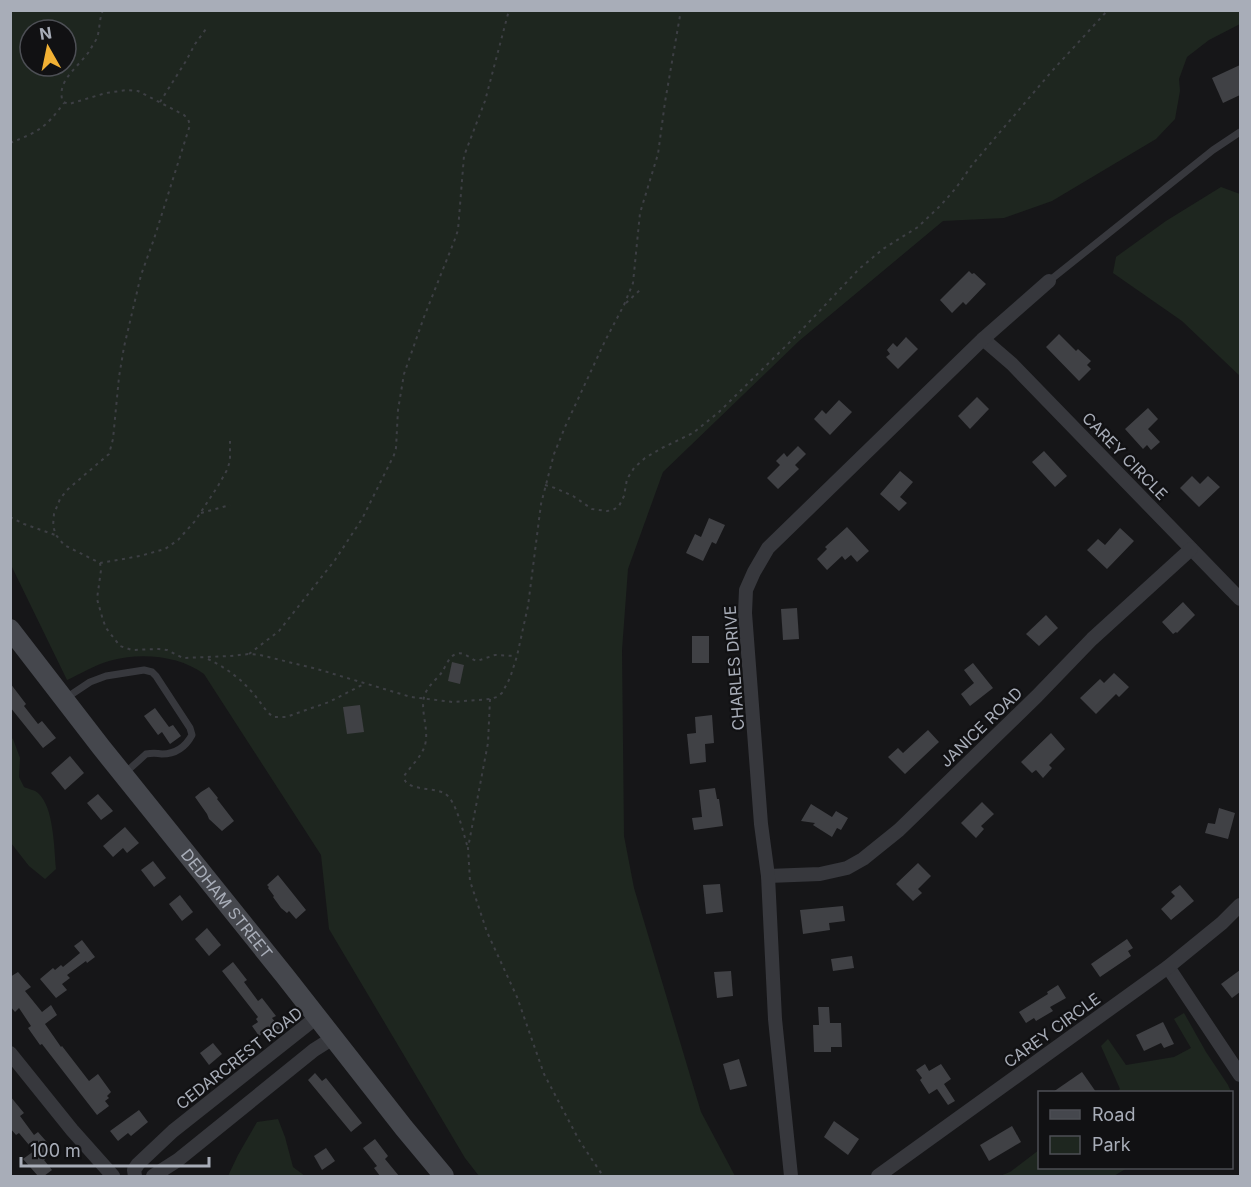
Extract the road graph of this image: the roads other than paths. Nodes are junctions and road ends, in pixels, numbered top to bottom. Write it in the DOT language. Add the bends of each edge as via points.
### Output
graph roads {
  1 [pos="1240,132"];
  2 [pos="1049,281"];
  3 [pos="983,339"];
  4 [pos="1191,549"];
  5 [pos="1240,598"];
  6 [pos="10,629"];
  7 [pos="64,699"];
  8 [pos="123,774"];
  9 [pos="768,876"];
  10 [pos="1240,905"];
  11 [pos="1168,967"];
  12 [pos="317,1017"];
  13 [pos="333,1038"];
  14 [pos="10,1053"];
  15 [pos="1240,1075"];
  16 [pos="113,1176"];
  17 [pos="135,1176"];
  18 [pos="153,1176"];
  19 [pos="444,1176"];
  20 [pos="791,1176"];
  21 [pos="878,1176"];
  1 -- 2 [label="lane"];
  2 -- 3 [label="street, CHARLES DRIVE"];
  3 -- 4 [label="street, CAREY CIRCLE" via="1012,364"];
  3 -- 9 [label="street, CHARLES DRIVE" via="768,548 746,590"];
  4 -- 5 [label="street, CAREY CIRCLE"];
  4 -- 9 [label="street, JANICE ROAD" via="1092,639 899,830 863,859 847,868 820,874"];
  6 -- 7 [label="main road, DEDHAM STREET"];
  7 -- 8 [label="main road, DEDHAM STREET"];
  7 -- 8 [label="lane" via="106,676 144,670 156,676 192,735 178,750 147,754"];
  8 -- 12 [label="main road, DEDHAM STREET"];
  9 -- 20 [label="street, CHARLES DRIVE" via="775,1019"];
  10 -- 11 [label="street, CAREY CIRCLE"];
  11 -- 15 [label="street"];
  11 -- 21 [label="street, CAREY CIRCLE"];
  12 -- 13 [label="main road, DEDHAM STREET"];
  12 -- 17 [label="street, CEDARCREST ROAD" via="173,1131 138,1164"];
  13 -- 18 [label="street"];
  13 -- 19 [label="main road, DEDHAM STREET"];
  14 -- 16 [label="street"];
}
